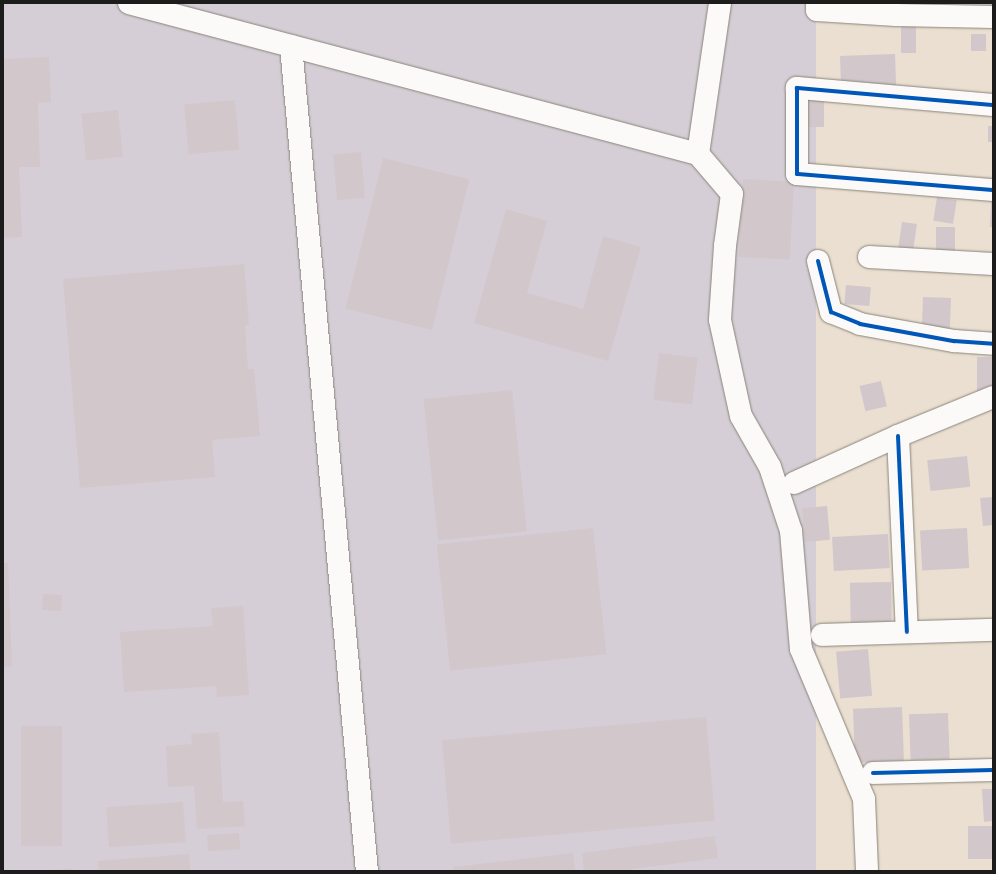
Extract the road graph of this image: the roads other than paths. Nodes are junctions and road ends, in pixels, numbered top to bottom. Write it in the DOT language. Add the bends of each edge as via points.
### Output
graph roads {
  1 [pos="129,3"];
  2 [pos="720,3"];
  3 [pos="817,3"];
  4 [pos="896,9"];
  5 [pos="985,12"];
  6 [pos="291,46"];
  7 [pos="993,105"];
  8 [pos="698,154"];
  9 [pos="993,190"];
  10 [pos="869,257"];
  11 [pos="818,261"];
  12 [pos="993,264"];
  13 [pos="993,344"];
  14 [pos="993,397"];
  15 [pos="898,436"];
  16 [pos="794,483"];
  17 [pos="993,630"];
  18 [pos="907,632"];
  19 [pos="822,635"];
  20 [pos="993,770"];
  21 [pos="874,773"];
  22 [pos="366,871"];
  23 [pos="867,871"];
  1 -- 6 [label="street"];
  2 -- 8 [label="street"];
  3 -- 4 [label="street" via="817,10"];
  4 -- 5 [label="street"];
  6 -- 8 [label="street"];
  6 -- 22 [label="street"];
  7 -- 9 [label="street" via="797,88 797,174"];
  8 -- 23 [label="street" via="732,194 725,246 720,320 741,416 770,467 791,531 802,649 864,799"];
  10 -- 12 [label="street"];
  11 -- 13 [label="street" via="831,312 860,324 954,341"];
  14 -- 15 [label="street"];
  15 -- 16 [label="street"];
  15 -- 18 [label="street"];
  17 -- 18 [label="street"];
  18 -- 19 [label="street"];
  20 -- 21 [label="street"];
}
